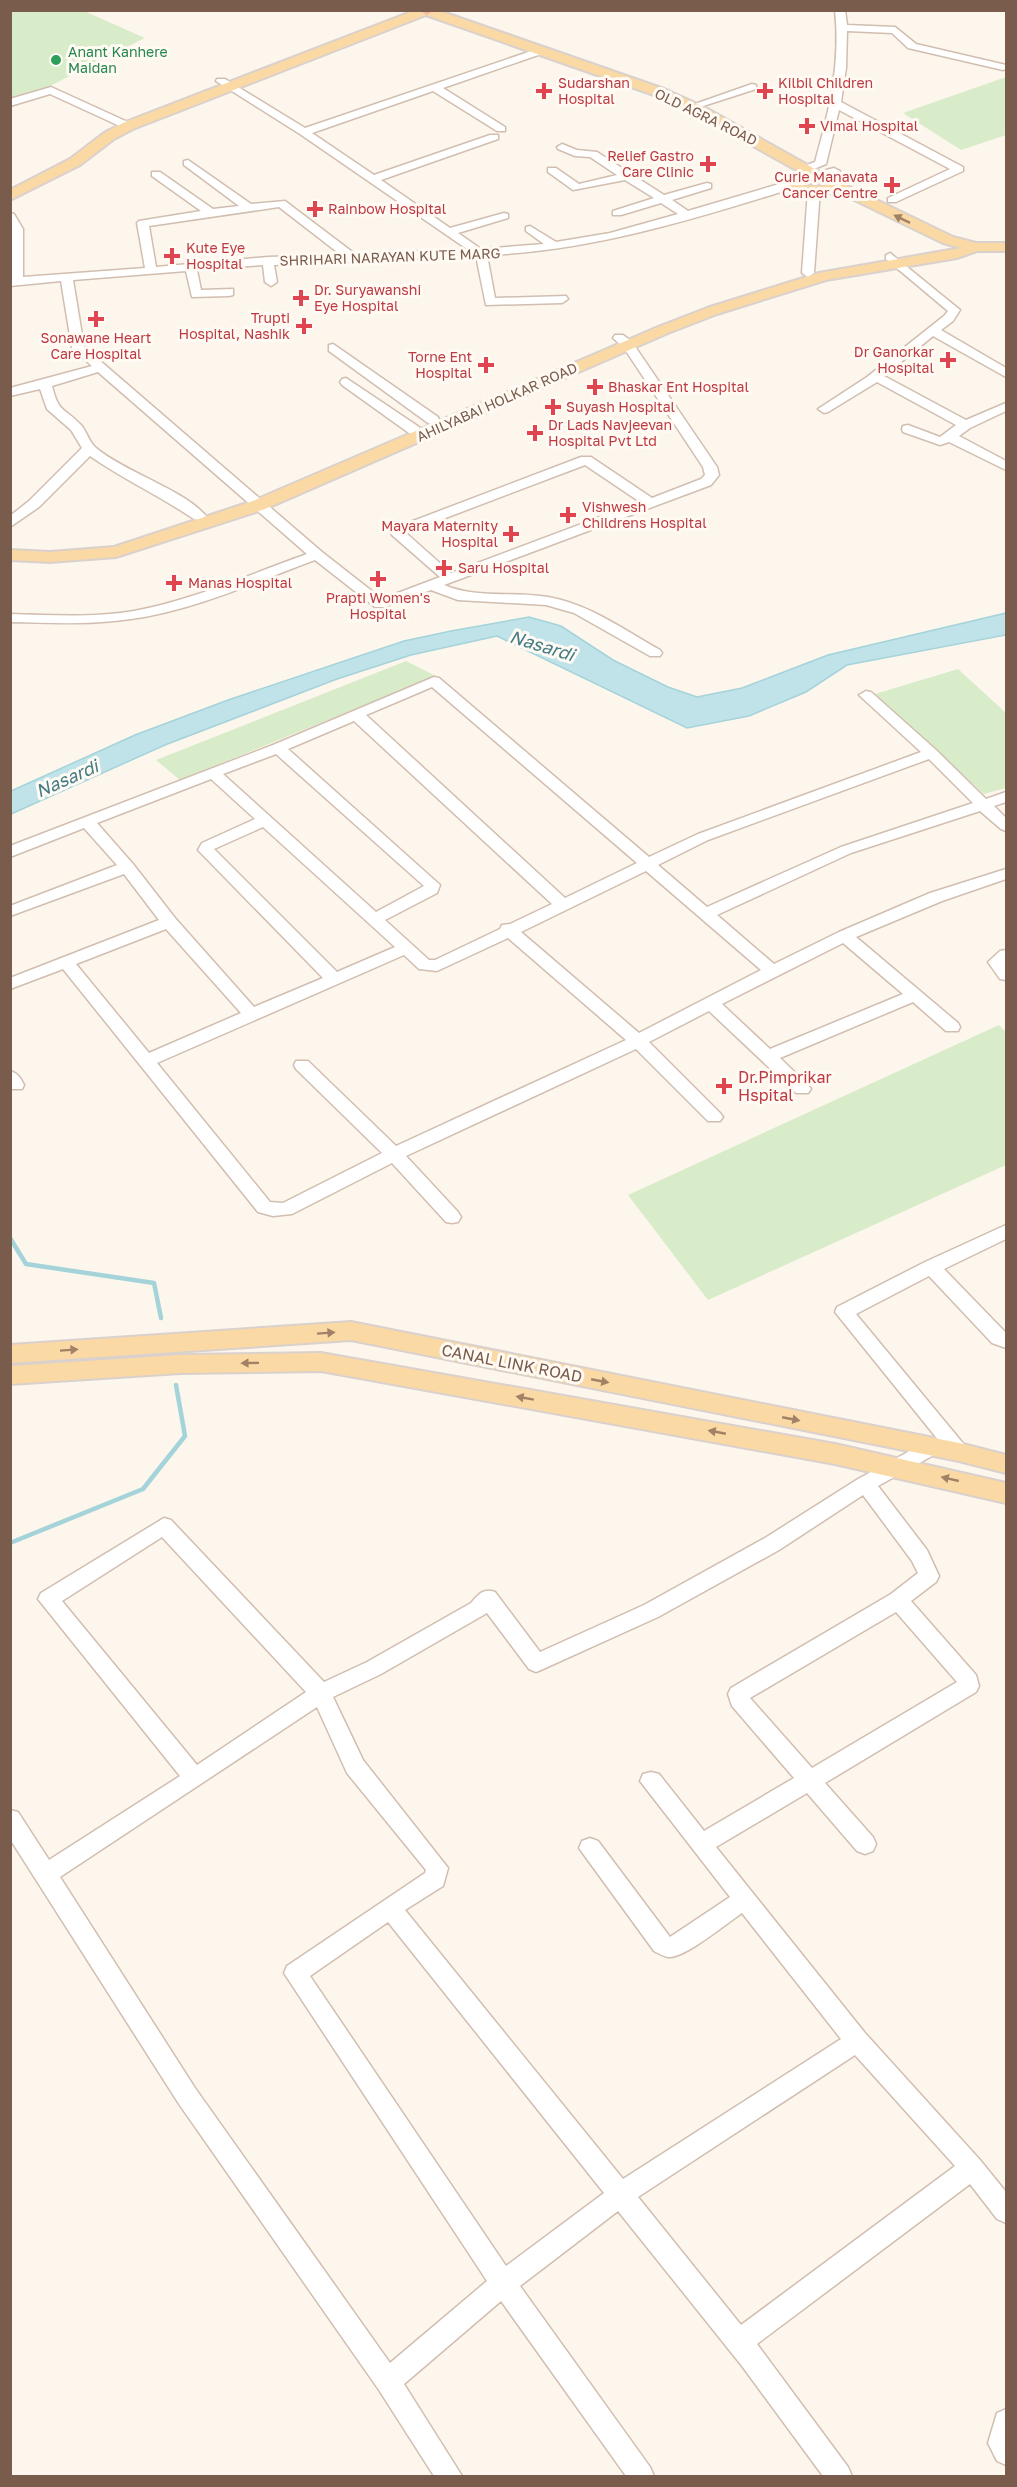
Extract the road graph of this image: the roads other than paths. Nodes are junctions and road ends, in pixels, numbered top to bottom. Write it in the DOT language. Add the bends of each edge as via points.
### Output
graph roads {
  1 [pos="410,10"];
  2 [pos="453,10"];
  3 [pos="840,10"];
  4 [pos="426,11"];
  5 [pos="473,14"];
  6 [pos="843,28"];
  7 [pos="540,51"];
  8 [pos="1003,67"];
  9 [pos="226,83"];
  10 [pos="434,87"];
  11 [pos="752,87"];
  12 [pos="10,103"];
  13 [pos="700,104"];
  14 [pos="836,104"];
  15 [pos="123,123"];
  16 [pos="304,132"];
  17 [pos="562,147"];
  18 [pos="188,163"];
  19 [pos="805,169"];
  20 [pos="552,170"];
  21 [pos="156,174"];
  22 [pos="626,176"];
  23 [pos="825,176"];
  24 [pos="373,179"];
  25 [pos="10,185"];
  26 [pos="707,186"];
  27 [pos="794,186"];
  28 [pos="10,196"];
  29 [pos="663,200"];
  30 [pos="892,200"];
  31 [pos="249,208"];
  32 [pos="211,213"];
  33 [pos="617,213"];
  34 [pos="10,216"];
  35 [pos="504,216"];
  36 [pos="687,216"];
  37 [pos="530,229"];
  38 [pos="448,232"];
  39 [pos="949,232"];
  40 [pos="1006,238"];
  41 [pos="979,243"];
  42 [pos="555,247"];
  43 [pos="1006,247"];
  44 [pos="481,254"];
  45 [pos="352,258"];
  46 [pos="895,260"];
  47 [pos="268,261"];
  48 [pos="191,267"];
  49 [pos="151,270"];
  50 [pos="808,273"];
  51 [pos="66,277"];
  52 [pos="14,281"];
  53 [pos="271,282"];
  54 [pos="229,292"];
  55 [pos="562,299"];
  56 [pos="933,331"];
  57 [pos="624,342"];
  58 [pos="333,348"];
  59 [pos="102,367"];
  60 [pos="1006,373"];
  61 [pos="876,376"];
  62 [pos="346,382"];
  63 [pos="45,384"];
  64 [pos="10,392"];
  65 [pos="1006,407"];
  66 [pos="824,409"];
  67 [pos="433,420"];
  68 [pos="965,425"];
  69 [pos="908,429"];
  70 [pos="414,430"];
  71 [pos="950,436"];
  72 [pos="89,449"];
  73 [pos="1006,466"];
  74 [pos="256,502"];
  75 [pos="651,503"];
  76 [pos="200,516"];
  77 [pos="10,523"];
  78 [pos="10,546"];
  79 [pos="10,555"];
  80 [pos="317,555"];
  81 [pos="449,578"];
  82 [pos="432,585"];
  83 [pos="10,618"];
  84 [pos="655,652"];
  85 [pos="866,695"];
  86 [pos="357,715"];
  87 [pos="278,748"];
  88 [pos="931,753"];
  89 [pos="213,773"];
  90 [pos="1006,797"];
  91 [pos="983,805"];
  92 [pos="265,820"];
  93 [pos="87,821"];
  94 [pos="1006,826"];
  95 [pos="10,852"];
  96 [pos="649,864"];
  97 [pos="127,867"];
  98 [pos="1006,874"];
  99 [pos="562,904"];
  100 [pos="12,911"];
  101 [pos="706,914"];
  102 [pos="374,919"];
  103 [pos="169,922"];
  104 [pos="508,929"];
  105 [pos="845,936"];
  106 [pos="406,948"];
  107 [pos="1006,956"];
  108 [pos="66,962"];
  109 [pos="772,970"];
  110 [pos="1006,975"];
  111 [pos="334,980"];
  112 [pos="10,984"];
  113 [pos="915,995"];
  114 [pos="710,1002"];
  115 [pos="252,1015"];
  116 [pos="952,1027"];
  117 [pos="638,1041"];
  118 [pos="768,1057"];
  119 [pos="145,1061"];
  120 [pos="302,1065"];
  121 [pos="802,1089"];
  122 [pos="714,1117"];
  123 [pos="394,1154"];
  124 [pos="452,1217"];
  125 [pos="1006,1232"];
  126 [pos="931,1268"];
  127 [pos="290,1335"];
  128 [pos="1006,1341"];
  129 [pos="10,1354"];
  130 [pos="283,1363"];
  131 [pos="10,1375"];
  132 [pos="932,1447"];
  133 [pos="959,1452"];
  134 [pos="1006,1464"];
  135 [pos="896,1467"];
  136 [pos="865,1484"];
  137 [pos="1006,1492"];
  138 [pos="897,1600"];
  139 [pos="321,1693"];
  140 [pos="195,1778"];
  141 [pos="809,1779"];
  142 [pos="651,1781"];
  143 [pos="10,1819"];
  144 [pos="702,1844"];
  145 [pos="865,1844"];
  146 [pos="590,1848"];
  147 [pos="46,1874"];
  148 [pos="745,1899"];
  149 [pos="390,1908"];
  150 [pos="857,2041"];
  151 [pos="972,2168"];
  152 [pos="620,2195"];
  153 [pos="1006,2211"];
  154 [pos="503,2283"];
  155 [pos="739,2342"];
  156 [pos="388,2381"];
  157 [pos="1006,2422"];
  158 [pos="1006,2452"];
  159 [pos="449,2476"];
  160 [pos="641,2476"];
  161 [pos="838,2476"];
  1 -- 9 [label="main road"];
  2 -- 5 [label="main road, OLD AGRA ROAD"];
  3 -- 6 [label="street"];
  4 -- 7 [label="main road, OLD AGRA ROAD"];
  4 -- 9 [label="main road"];
  5 -- 13 [label="main road, OLD AGRA ROAD"];
  6 -- 8 [label="street" via="895,30 912,46"];
  6 -- 14 [label="street"];
  7 -- 10 [label="street"];
  7 -- 19 [label="main road, OLD AGRA ROAD" via="660,92"];
  9 -- 15 [label="main road"];
  9 -- 16 [label="street"];
  10 -- 16 [label="street" via="375,103"];
  10 -- 24 [label="street" via="497,133"];
  11 -- 13 [label="street"];
  12 -- 15 [label="street" via="51,90"];
  13 -- 23 [label="main road, OLD AGRA ROAD"];
  14 -- 23 [label="street"];
  14 -- 30 [label="street" via="959,169"];
  15 -- 25 [label="main road"];
  15 -- 28 [label="main road" via="75,162"];
  16 -- 24 [label="street"];
  17 -- 22 [label="street" via="593,154"];
  18 -- 31 [label="street"];
  19 -- 23 [label="main road, OLD AGRA ROAD"];
  19 -- 27 [label="main road"];
  20 -- 22 [label="street" via="577,188"];
  21 -- 32 [label="street"];
  22 -- 29 [label="street"];
  23 -- 27 [label="main road"];
  23 -- 30 [label="main road, OLD AGRA ROAD"];
  39 -- 23 [label="main road, one-way" via="848,192"];
  23 -- 50 [label="street"];
  24 -- 38 [label="street"];
  26 -- 29 [label="street"];
  27 -- 36 [label="street, SHRIHARI NARAYAN KUTE MARG"];
  29 -- 33 [label="street"];
  29 -- 36 [label="street"];
  30 -- 39 [label="main road, OLD AGRA ROAD"];
  31 -- 32 [label="street"];
  31 -- 45 [label="street" via="280,203"];
  32 -- 49 [label="street" via="143,223"];
  34 -- 52 [label="street" via="17,229"];
  35 -- 38 [label="street"];
  36 -- 42 [label="street, SHRIHARI NARAYAN KUTE MARG"];
  37 -- 42 [label="street"];
  38 -- 44 [label="street"];
  39 -- 41 [label="main road"];
  39 -- 46 [label="main road, AHILYABAI HOLKAR ROAD" via="940,246"];
  40 -- 41 [label="main road"];
  41 -- 43 [label="main road"];
  41 -- 46 [label="main road, AHILYABAI HOLKAR ROAD" via="957,254"];
  42 -- 44 [label="street, SHRIHARI NARAYAN KUTE MARG"];
  44 -- 45 [label="street, SHRIHARI NARAYAN KUTE MARG"];
  44 -- 55 [label="street" via="490,302"];
  45 -- 47 [label="street, SHRIHARI NARAYAN KUTE MARG"];
  46 -- 50 [label="main road, AHILYABAI HOLKAR ROAD"];
  46 -- 56 [label="street" via="954,310"];
  46 -- 57 [label="main road, AHILYABAI HOLKAR ROAD" via="824,276"];
  47 -- 48 [label="street, SHRIHARI NARAYAN KUTE MARG"];
  47 -- 53 [label="street"];
  48 -- 49 [label="street, SHRIHARI NARAYAN KUTE MARG"];
  48 -- 54 [label="street" via="195,294"];
  49 -- 51 [label="street, SHRIHARI NARAYAN KUTE MARG"];
  50 -- 57 [label="main road, AHILYABAI HOLKAR ROAD" via="683,312"];
  51 -- 52 [label="street, SHRIHARI NARAYAN KUTE MARG"];
  51 -- 59 [label="street" via="78,348"];
  56 -- 60 [label="street"];
  56 -- 61 [label="street"];
  57 -- 67 [label="main road, AHILYABAI HOLKAR ROAD"];
  57 -- 74 [label="main road, AHILYABAI HOLKAR ROAD"];
  57 -- 75 [label="street" via="710,466 712,475 706,482"];
  58 -- 67 [label="street"];
  59 -- 63 [label="street"];
  59 -- 74 [label="street"];
  61 -- 66 [label="street"];
  61 -- 68 [label="street"];
  62 -- 70 [label="street"];
  63 -- 64 [label="street"];
  63 -- 72 [label="street" via="51,406 76,428"];
  65 -- 68 [label="street"];
  67 -- 70 [label="main road, AHILYABAI HOLKAR ROAD"];
  68 -- 71 [label="street"];
  69 -- 71 [label="street" via="940,441"];
  70 -- 74 [label="main road, AHILYABAI HOLKAR ROAD"];
  71 -- 73 [label="street"];
  72 -- 76 [label="street"];
  72 -- 77 [label="street"];
  74 -- 76 [label="main road, AHILYABAI HOLKAR ROAD"];
  74 -- 79 [label="main road, AHILYABAI HOLKAR ROAD" via="116,552 50,557"];
  74 -- 80 [label="street"];
  75 -- 81 [label="street"];
  75 -- 81 [label="street" via="586,460 397,532"];
  76 -- 78 [label="main road, AHILYABAI HOLKAR ROAD" via="85,548"];
  80 -- 82 [label="street" via="380,604"];
  80 -- 83 [label="street" via="146,613"];
  81 -- 82 [label="street"];
  82 -- 84 [label="street" via="458,596 516,598 566,606"];
  85 -- 88 [label="street"];
  86 -- 87 [label="street"];
  86 -- 96 [label="street" via="434,681"];
  86 -- 99 [label="street"];
  87 -- 89 [label="street"];
  87 -- 102 [label="street" via="432,885 431,890"];
  88 -- 91 [label="street"];
  88 -- 96 [label="street" via="703,837"];
  89 -- 92 [label="street"];
  89 -- 93 [label="street"];
  90 -- 91 [label="street"];
  91 -- 94 [label="street"];
  91 -- 101 [label="street" via="846,850"];
  92 -- 102 [label="street"];
  92 -- 111 [label="street" via="207,846 206,850"];
  93 -- 95 [label="street"];
  93 -- 97 [label="street"];
  96 -- 99 [label="street"];
  96 -- 101 [label="street"];
  97 -- 100 [label="street"];
  97 -- 103 [label="street"];
  98 -- 105 [label="street" via="936,897"];
  99 -- 104 [label="street"];
  101 -- 109 [label="street"];
  102 -- 106 [label="street"];
  103 -- 108 [label="street"];
  103 -- 115 [label="street"];
  104 -- 106 [label="street" via="437,966 425,965"];
  104 -- 117 [label="street"];
  105 -- 109 [label="street"];
  105 -- 113 [label="street"];
  106 -- 111 [label="street"];
  107 -- 110 [label="street" via="996,962"];
  108 -- 112 [label="street"];
  108 -- 119 [label="street"];
  109 -- 114 [label="street"];
  111 -- 115 [label="street"];
  113 -- 116 [label="street"];
  113 -- 118 [label="street"];
  114 -- 117 [label="street"];
  114 -- 118 [label="street"];
  115 -- 119 [label="street"];
  117 -- 122 [label="street"];
  117 -- 123 [label="street"];
  118 -- 121 [label="street"];
  119 -- 123 [label="street" via="264,1207 286,1209"];
  120 -- 123 [label="street"];
  123 -- 124 [label="street"];
  125 -- 126 [label="street"];
  126 -- 128 [label="street"];
  126 -- 133 [label="street" via="844,1312"];
  129 -- 127 [label="main road, CANAL LINK ROAD, one-way"];
  127 -- 130 [label="main road"];
  127 -- 132 [label="main road, CANAL LINK ROAD, one-way" via="351,1331"];
  130 -- 131 [label="main road, CANAL LINK ROAD, one-way" via="180,1364"];
  135 -- 130 [label="main road, CANAL LINK ROAD, one-way" via="321,1362"];
  132 -- 133 [label="main road, CANAL LINK ROAD"];
  132 -- 135 [label="street"];
  133 -- 134 [label="main road, CANAL LINK ROAD"];
  135 -- 136 [label="street"];
  137 -- 135 [label="main road, CANAL LINK ROAD, one-way"];
  136 -- 138 [label="street" via="929,1572 926,1580"];
  136 -- 139 [label="street" via="772,1544 651,1611 536,1663 488,1598 468,1615"];
  138 -- 141 [label="street" via="738,1694 739,1700"];
  138 -- 141 [label="street" via="969,1681 969,1686"];
  139 -- 140 [label="street"];
  139 -- 140 [label="street" via="164,1526 48,1599"];
  139 -- 149 [label="street" via="356,1766 438,1868 435,1878"];
  140 -- 147 [label="street"];
  141 -- 144 [label="street"];
  141 -- 145 [label="street"];
  142 -- 144 [label="street"];
  143 -- 147 [label="street"];
  144 -- 148 [label="street"];
  146 -- 148 [label="street" via="662,1944 669,1947"];
  147 -- 156 [label="street" via="186,2097"];
  148 -- 150 [label="street"];
  149 -- 152 [label="street"];
  149 -- 154 [label="street" via="295,1973"];
  150 -- 151 [label="street"];
  150 -- 152 [label="street"];
  151 -- 153 [label="street"];
  151 -- 155 [label="street"];
  152 -- 154 [label="street"];
  152 -- 155 [label="street"];
  154 -- 156 [label="street"];
  154 -- 160 [label="street"];
  155 -- 161 [label="street"];
  156 -- 159 [label="street"];
  157 -- 158 [label="street" via="1001,2443"];
}
